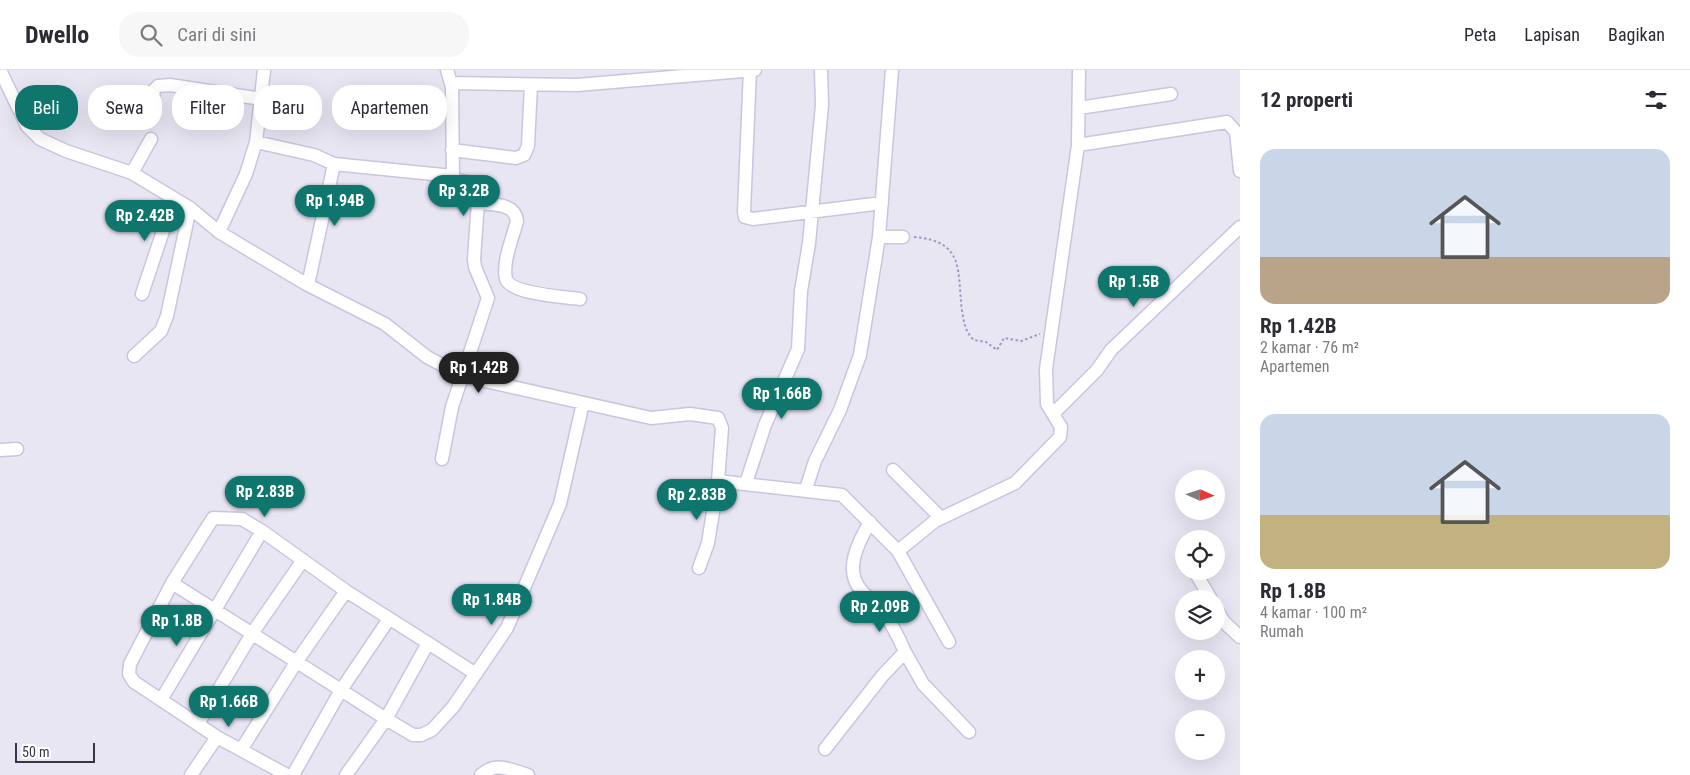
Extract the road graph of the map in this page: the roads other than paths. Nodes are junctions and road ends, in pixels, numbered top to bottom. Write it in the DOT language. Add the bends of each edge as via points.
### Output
graph roads {
  1 [pos="0,70"];
  2 [pos="264,70"];
  3 [pos="447,70"];
  4 [pos="750,70"];
  5 [pos="755,70"];
  6 [pos="821,70"];
  7 [pos="892,70"];
  8 [pos="1079,70"];
  9 [pos="451,83"];
  10 [pos="263,85"];
  11 [pos="531,85"];
  12 [pos="162,86"];
  13 [pos="1171,94"];
  14 [pos="254,98"];
  15 [pos="1079,108"];
  16 [pos="258,130"];
  17 [pos="151,139"];
  18 [pos="1239,140"];
  19 [pos="256,142"];
  20 [pos="1078,145"];
  21 [pos="452,150"];
  22 [pos="334,164"];
  23 [pos="1240,170"];
  24 [pos="132,173"];
  25 [pos="452,176"];
  26 [pos="174,198"];
  27 [pos="480,203"];
  28 [pos="882,203"];
  29 [pos="190,208"];
  30 [pos="812,213"];
  31 [pos="1240,227"];
  32 [pos="219,232"];
  33 [pos="879,237"];
  34 [pos="903,237"];
  35 [pos="308,285"];
  36 [pos="142,294"];
  37 [pos="580,299"];
  38 [pos="134,356"];
  39 [pos="463,376"];
  40 [pos="584,403"];
  41 [pos="1053,414"];
  42 [pos="18,449"];
  43 [pos="0,450"];
  44 [pos="442,459"];
  45 [pos="893,470"];
  46 [pos="718,481"];
  47 [pos="746,483"];
  48 [pos="806,489"];
  49 [pos="941,518"];
  50 [pos="870,522"];
  51 [pos="262,531"];
  52 [pos="898,551"];
  53 [pos="303,560"];
  54 [pos="700,568"];
  55 [pos="172,583"];
  56 [pos="346,591"];
  57 [pos="216,610"];
  58 [pos="389,619"];
  59 [pos="1225,623"];
  60 [pos="253,632"];
  61 [pos="1240,638"];
  62 [pos="949,642"];
  63 [pos="428,643"];
  64 [pos="905,652"];
  65 [pos="297,661"];
  66 [pos="476,674"];
  67 [pos="342,690"];
  68 [pos="161,700"];
  69 [pos="386,719"];
  70 [pos="198,724"];
  71 [pos="969,732"];
  72 [pos="217,737"];
  73 [pos="825,749"];
  74 [pos="242,750"];
  75 [pos="191,775"];
  76 [pos="287,775"];
  77 [pos="292,775"];
  78 [pos="346,775"];
  79 [pos="481,775"];
  80 [pos="528,775"];
  1 -- 24 [label="street" via="22,118 40,140"];
  2 -- 10 [label="street"];
  3 -- 9 [label="street"];
  4 -- 5 [label="street"];
  4 -- 11 [label="street" via="605,83"];
  4 -- 30 [label="street" via="746,217"];
  6 -- 30 [label="street" via="822,105"];
  7 -- 28 [label="street"];
  8 -- 15 [label="street"];
  9 -- 11 [label="street"];
  9 -- 21 [label="street"];
  11 -- 21 [label="street" via="528,146 524,156 516,158"];
  12 -- 14 [label="street"];
  13 -- 15 [label="street"];
  15 -- 20 [label="street"];
  16 -- 19 [label="street"];
  17 -- 24 [label="street"];
  18 -- 20 [label="street" via="1233,127 1222,122"];
  18 -- 23 [label="street"];
  19 -- 22 [label="street" via="314,155"];
  19 -- 32 [label="street" via="246,174"];
  20 -- 41 [label="street" via="1046,369 1046,398"];
  21 -- 25 [label="street"];
  22 -- 25 [label="street"];
  22 -- 35 [label="street"];
  24 -- 26 [label="street"];
  25 -- 27 [label="street" via="454,180 477,185"];
  26 -- 29 [label="street"];
  26 -- 36 [label="street"];
  27 -- 37 [label="street" via="512,209 516,214 506,267 506,279 510,285 520,290"];
  27 -- 39 [label="street" via="474,259 488,298"];
  28 -- 30 [label="street"];
  28 -- 33 [label="street"];
  29 -- 32 [label="street"];
  29 -- 38 [label="street" via="167,316 161,331"];
  30 -- 47 [label="street" via="801,291 798,349 765,425"];
  31 -- 41 [label="street" via="1111,350 1097,370"];
  32 -- 35 [label="street"];
  33 -- 34 [label="street"];
  33 -- 48 [label="street" via="857,367"];
  35 -- 39 [label="street" via="385,324 427,357"];
  39 -- 40 [label="street"];
  39 -- 44 [label="street" via="452,407"];
  40 -- 46 [label="street" via="651,418 690,414 718,418 722,428"];
  40 -- 66 [label="street" via="554,518 507,628"];
  41 -- 49 [label="street" via="1061,427 1060,437 1018,481"];
  42 -- 43 [label="street"];
  45 -- 49 [label="street"];
  46 -- 47 [label="street"];
  46 -- 54 [label="street" via="708,542"];
  47 -- 48 [label="street"];
  48 -- 50 [label="street" via="839,493"];
  49 -- 52 [label="street"];
  50 -- 52 [label="street"];
  50 -- 64 [label="street" via="856,552 854,580 882,610"];
  51 -- 53 [label="street"];
  51 -- 55 [label="street" via="242,519 213,518"];
  51 -- 57 [label="street"];
  52 -- 62 [label="street"];
  53 -- 56 [label="street"];
  53 -- 60 [label="street"];
  55 -- 57 [label="street"];
  55 -- 68 [label="street" via="130,664 129,674 134,682"];
  56 -- 58 [label="street"];
  56 -- 65 [label="street"];
  57 -- 60 [label="street"];
  57 -- 68 [label="street"];
  58 -- 63 [label="street"];
  58 -- 67 [label="street"];
  59 -- 61 [label="street"];
  60 -- 65 [label="street"];
  60 -- 70 [label="street"];
  63 -- 66 [label="street"];
  63 -- 69 [label="street"];
  64 -- 71 [label="street" via="924,684"];
  64 -- 73 [label="street" via="882,675"];
  65 -- 67 [label="street"];
  65 -- 74 [label="street"];
  66 -- 69 [label="street" via="432,730 413,735"];
  67 -- 69 [label="street"];
  67 -- 77 [label="street"];
  68 -- 70 [label="street"];
  69 -- 78 [label="street"];
  70 -- 72 [label="street"];
  72 -- 74 [label="street"];
  72 -- 75 [label="street"];
  74 -- 76 [label="street"];
  79 -- 80 [label="street" via="492,767"];
}
